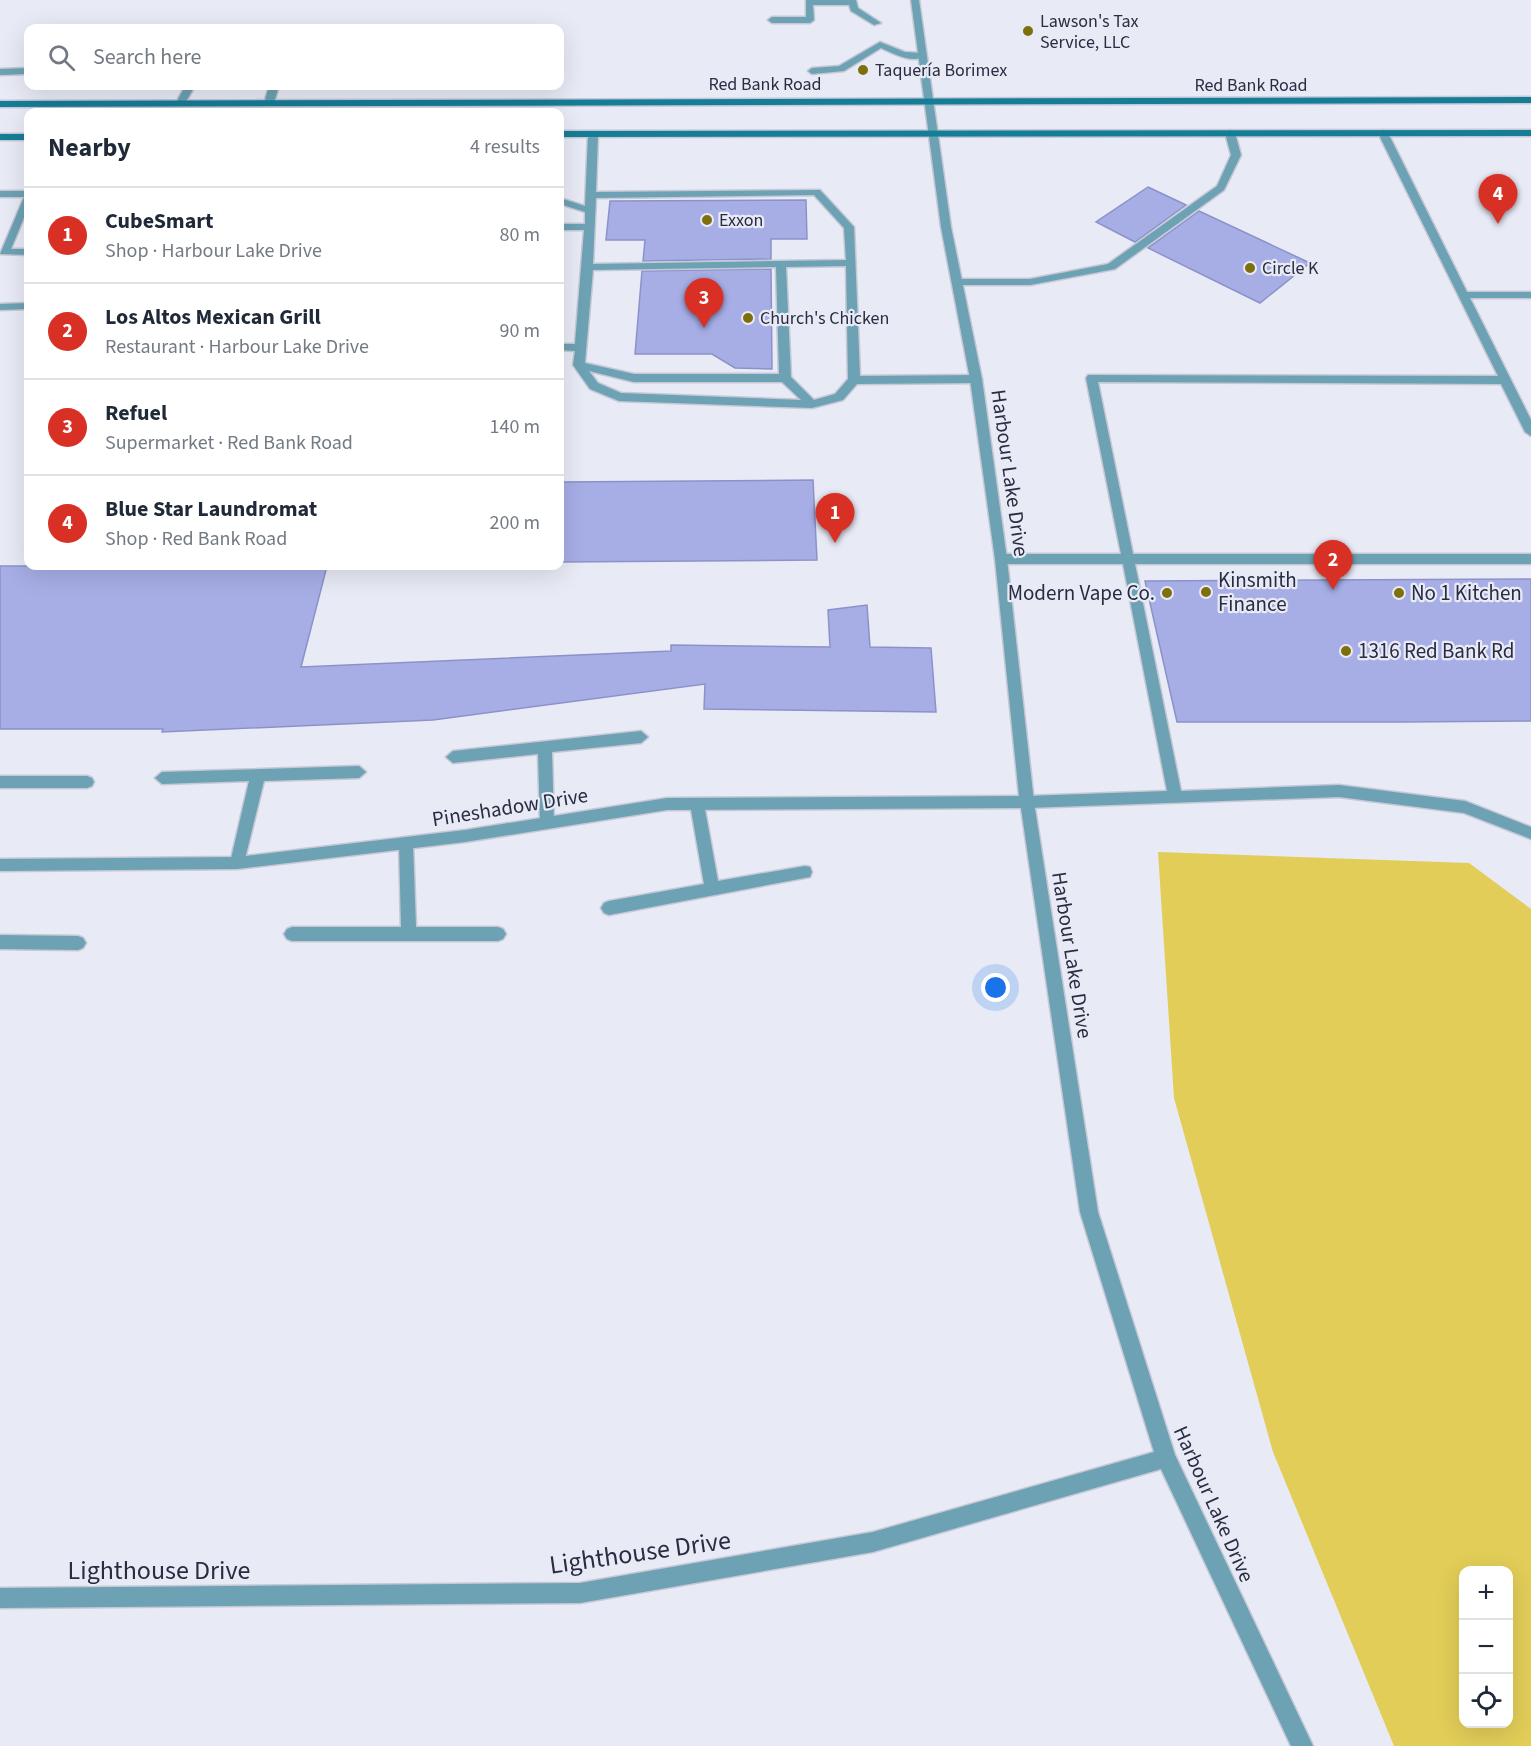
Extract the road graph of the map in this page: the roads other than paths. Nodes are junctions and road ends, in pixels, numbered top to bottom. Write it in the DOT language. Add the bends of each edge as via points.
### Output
graph roads {
  1 [pos="915,0"];
  2 [pos="853,1"];
  3 [pos="772,20"];
  4 [pos="876,23"];
  5 [pos="922,56"];
  6 [pos="24,71"];
  7 [pos="812,71"];
  8 [pos="0,72"];
  9 [pos="188,90"];
  10 [pos="273,90"];
  11 [pos="928,100"];
  12 [pos="1531,100"];
  13 [pos="181,103"];
  14 [pos="269,103"];
  15 [pos="0,104"];
  16 [pos="1230,133"];
  17 [pos="1383,133"];
  18 [pos="1531,133"];
  19 [pos="564,134"];
  20 [pos="593,134"];
  21 [pos="933,134"];
  22 [pos="0,137"];
  23 [pos="24,137"];
  24 [pos="0,194"];
  25 [pos="593,195"];
  26 [pos="24,196"];
  27 [pos="564,202"];
  28 [pos="24,205"];
  29 [pos="591,211"];
  30 [pos="564,227"];
  31 [pos="591,227"];
  32 [pos="24,253"];
  33 [pos="2,256"];
  34 [pos="851,263"];
  35 [pos="781,264"];
  36 [pos="588,267"];
  37 [pos="957,282"];
  38 [pos="1531,295"];
  39 [pos="1466,296"];
  40 [pos="24,306"];
  41 [pos="0,307"];
  42 [pos="564,347"];
  43 [pos="580,348"];
  44 [pos="579,365"];
  45 [pos="785,378"];
  46 [pos="976,379"];
  47 [pos="854,380"];
  48 [pos="1507,380"];
  49 [pos="812,404"];
  50 [pos="1531,432"];
  51 [pos="1001,559"];
  52 [pos="1531,559"];
  53 [pos="1128,560"];
  54 [pos="641,737"];
  55 [pos="545,748"];
  56 [pos="453,757"];
  57 [pos="359,772"];
  58 [pos="258,775"];
  59 [pos="162,778"];
  60 [pos="0,782"];
  61 [pos="87,782"];
  62 [pos="1175,795"];
  63 [pos="1027,802"];
  64 [pos="697,804"];
  65 [pos="548,823"];
  66 [pos="1531,833"];
  67 [pos="406,843"];
  68 [pos="237,863"];
  69 [pos="0,865"];
  70 [pos="805,872"];
  71 [pos="712,889"];
  72 [pos="609,908"];
  73 [pos="292,934"];
  74 [pos="409,934"];
  75 [pos="498,934"];
  76 [pos="0,942"];
  77 [pos="78,943"];
  78 [pos="1166,1458"];
  79 [pos="0,1598"];
  80 [pos="1302,1746"];
  1 -- 5 [label="street, Harbour Lake Drive"];
  2 -- 3 [label="street" via="809,2 810,20"];
  2 -- 4 [label="street" via="854,9"];
  5 -- 7 [label="street" via="903,55 880,45 841,69"];
  5 -- 11 [label="street, Harbour Lake Drive"];
  6 -- 8 [label="street"];
  9 -- 13 [label="street"];
  10 -- 14 [label="street"];
  11 -- 12 [label="main road, Red Bank Road"];
  11 -- 14 [label="main road, Red Bank Road"];
  11 -- 21 [label="street, Harbour Lake Drive"];
  13 -- 14 [label="main road, Red Bank Road"];
  13 -- 15 [label="main road, Red Bank Road"];
  16 -- 17 [label="main road"];
  16 -- 21 [label="main road"];
  16 -- 37 [label="street" via="1236,155 1221,188 1111,267 1030,282"];
  17 -- 18 [label="main road"];
  17 -- 39 [label="street"];
  19 -- 20 [label="main road"];
  20 -- 21 [label="main road"];
  20 -- 25 [label="street"];
  21 -- 37 [label="street, Harbour Lake Drive"];
  22 -- 23 [label="main road"];
  24 -- 26 [label="street"];
  25 -- 29 [label="street"];
  25 -- 34 [label="street" via="817,192 849,227"];
  27 -- 29 [label="street"];
  28 -- 33 [label="street"];
  29 -- 31 [label="street"];
  30 -- 31 [label="street"];
  31 -- 36 [label="street"];
  32 -- 33 [label="street"];
  34 -- 35 [label="street"];
  34 -- 47 [label="street"];
  35 -- 36 [label="street"];
  35 -- 45 [label="street"];
  36 -- 43 [label="street"];
  37 -- 46 [label="street, Harbour Lake Drive"];
  38 -- 39 [label="street"];
  39 -- 48 [label="street"];
  40 -- 41 [label="street"];
  42 -- 43 [label="street"];
  43 -- 44 [label="street"];
  44 -- 45 [label="street" via="634,378"];
  44 -- 49 [label="street" via="594,386 619,397"];
  45 -- 49 [label="street"];
  46 -- 47 [label="street"];
  46 -- 51 [label="street, Harbour Lake Drive"];
  47 -- 49 [label="street" via="839,397"];
  48 -- 50 [label="street"];
  48 -- 53 [label="street" via="1092,378"];
  51 -- 53 [label="street"];
  51 -- 63 [label="street, Harbour Lake Drive"];
  52 -- 53 [label="street"];
  53 -- 62 [label="street"];
  54 -- 55 [label="street"];
  55 -- 56 [label="street"];
  55 -- 65 [label="street"];
  57 -- 58 [label="street"];
  58 -- 59 [label="street"];
  58 -- 68 [label="street"];
  60 -- 61 [label="street"];
  62 -- 63 [label="street, Pineshadow Drive"];
  62 -- 66 [label="street, Pineshadow Drive" via="1339,791 1466,807"];
  63 -- 64 [label="street, Pineshadow Drive"];
  63 -- 78 [label="street, Harbour Lake Drive" via="1089,1212"];
  64 -- 65 [label="street, Pineshadow Drive" via="667,804"];
  64 -- 71 [label="street"];
  65 -- 67 [label="street, Pineshadow Drive"];
  67 -- 68 [label="street, Pineshadow Drive"];
  67 -- 74 [label="street"];
  68 -- 69 [label="street, Pineshadow Drive"];
  70 -- 71 [label="street"];
  71 -- 72 [label="street"];
  73 -- 74 [label="street"];
  74 -- 75 [label="street"];
  76 -- 77 [label="street"];
  78 -- 79 [label="street, Lighthouse Drive" via="873,1542 580,1593"];
  78 -- 80 [label="street, Harbour Lake Drive"];
}
